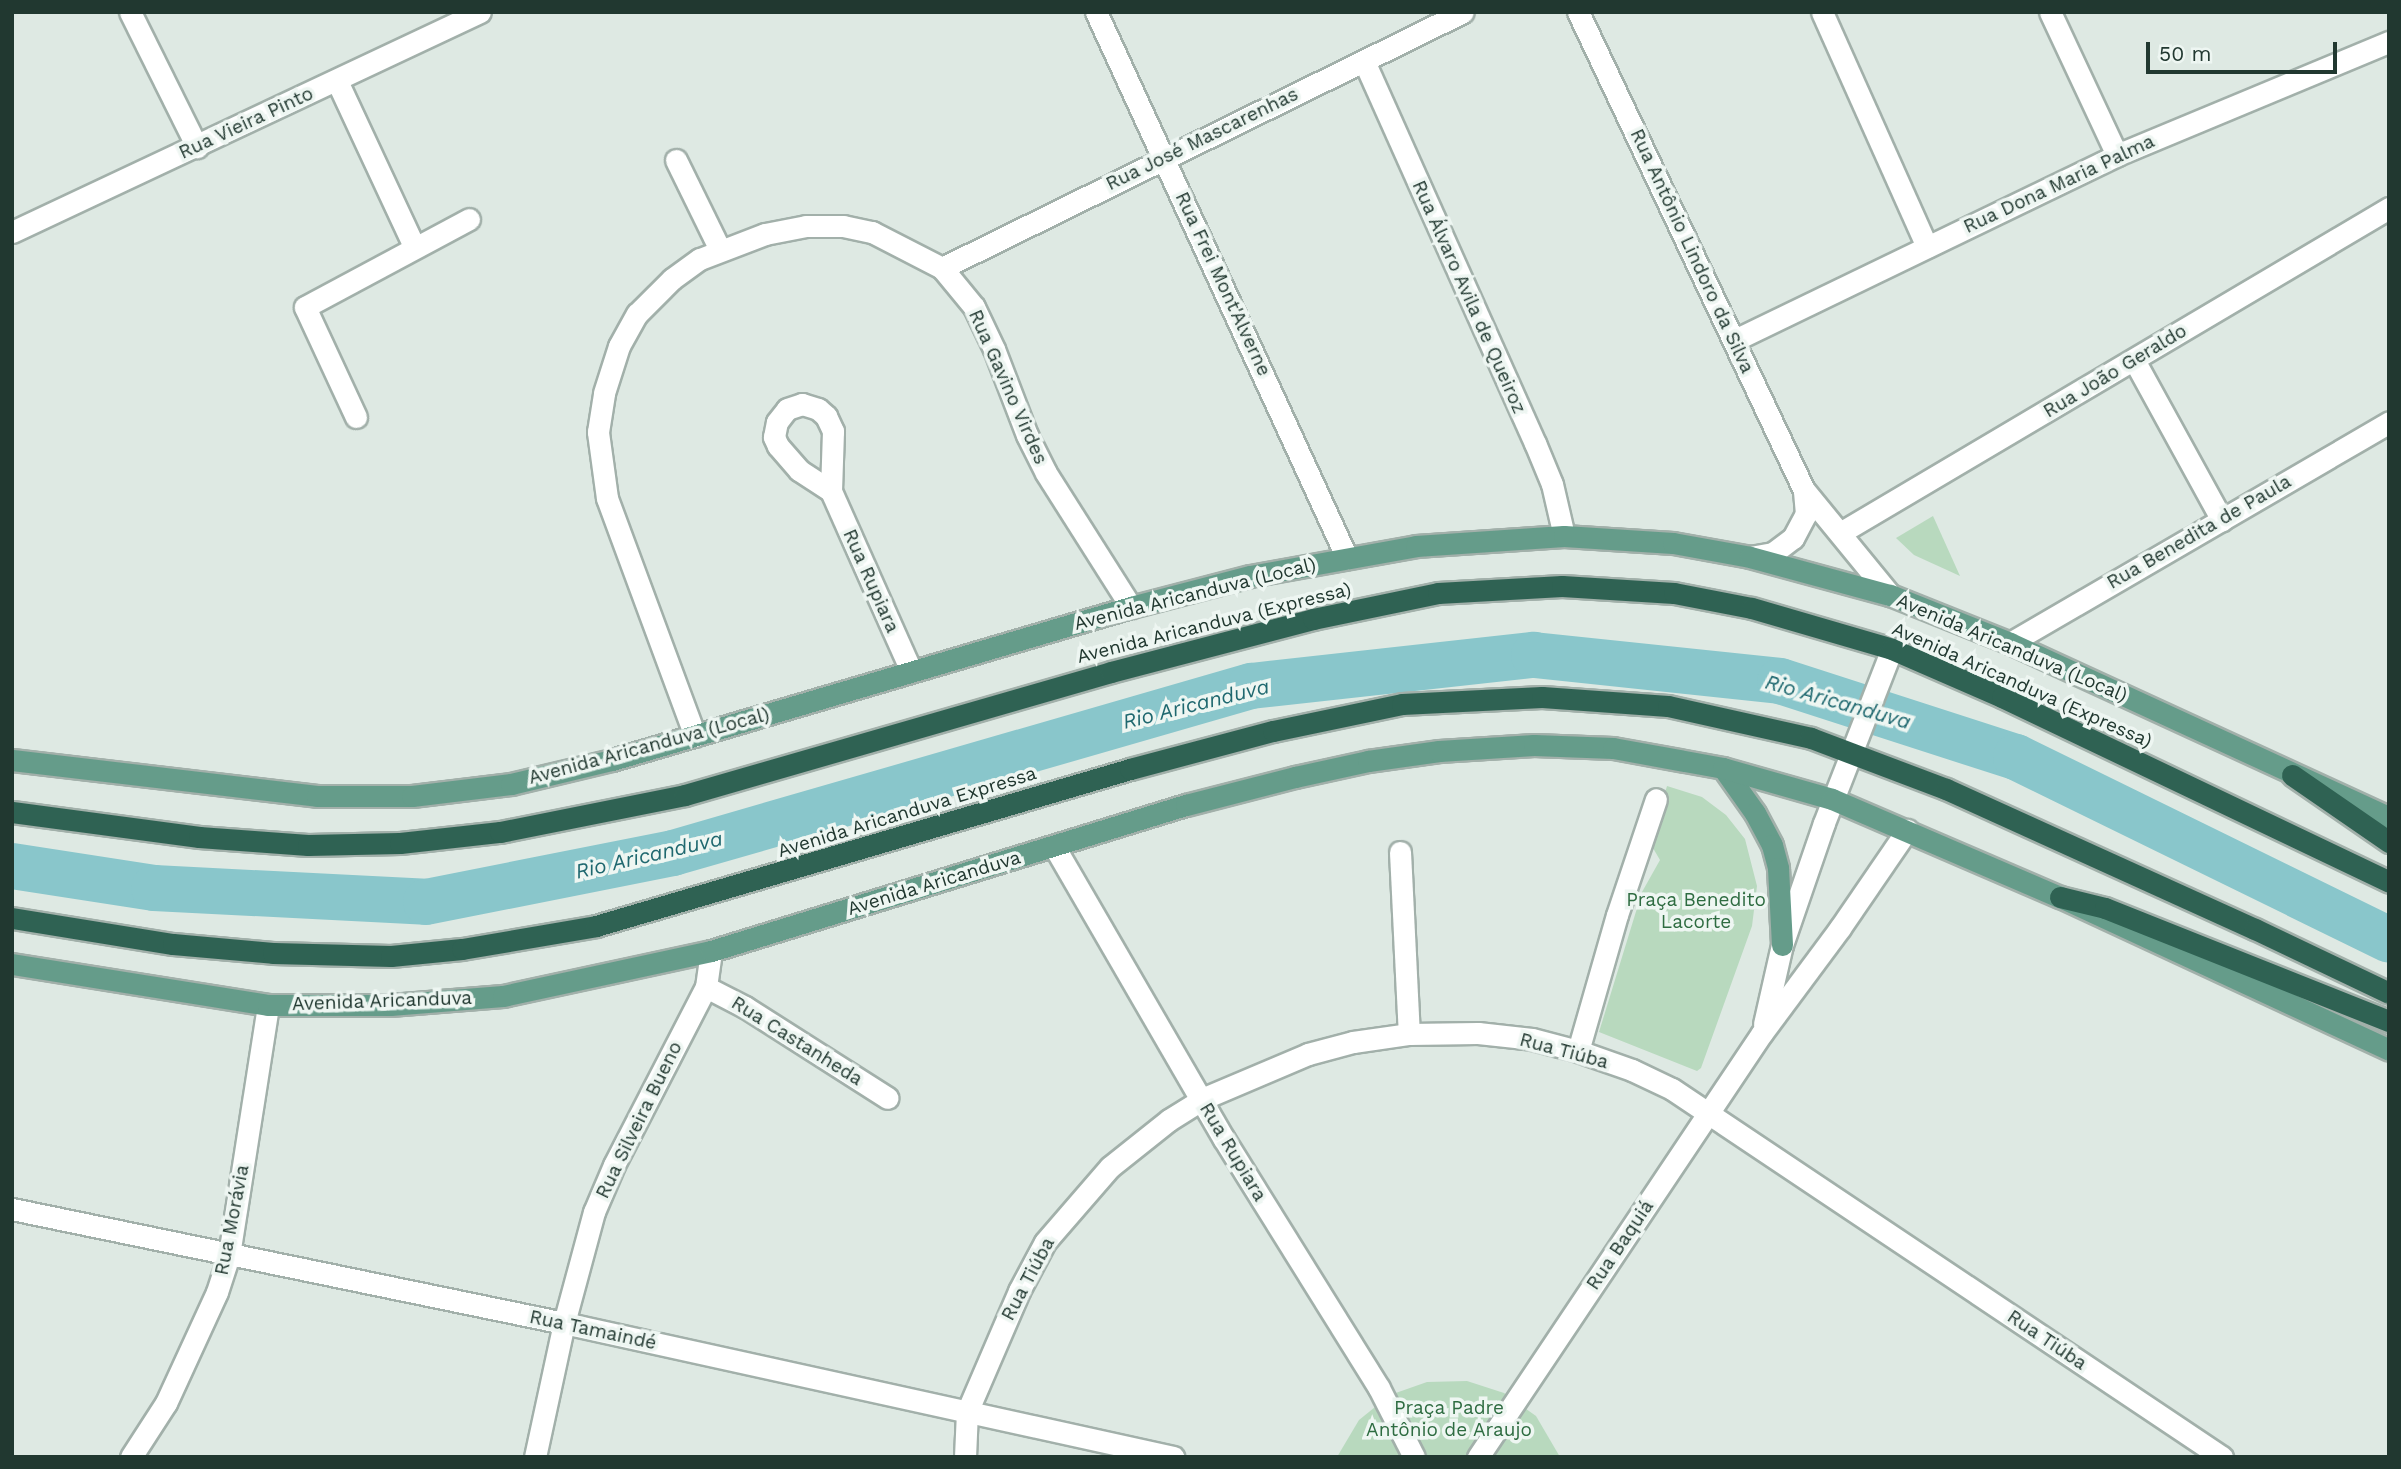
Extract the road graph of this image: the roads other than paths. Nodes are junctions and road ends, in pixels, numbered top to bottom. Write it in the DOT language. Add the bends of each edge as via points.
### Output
graph roads {
  1 [pos="130,12"];
  2 [pos="480,12"];
  3 [pos="1096,12"];
  4 [pos="1463,12"];
  5 [pos="1578,12"];
  6 [pos="1822,12"];
  7 [pos="2050,12"];
  8 [pos="2389,42"];
  9 [pos="1364,61"];
  10 [pos="337,80"];
  11 [pos="197,147"];
  12 [pos="2117,155"];
  13 [pos="1165,157"];
  14 [pos="676,160"];
  15 [pos="2389,208"];
  16 [pos="469,219"];
  17 [pos="12,232"];
  18 [pos="414,246"];
  19 [pos="1927,247"];
  20 [pos="720,250"];
  21 [pos="942,268"];
  22 [pos="1735,340"];
  23 [pos="2134,360"];
  24 [pos="356,417"];
  25 [pos="2389,422"];
  26 [pos="1804,490"];
  27 [pos="831,491"];
  28 [pos="2222,520"];
  29 [pos="1840,533"];
  30 [pos="1564,536"];
  31 [pos="1750,557"];
  32 [pos="1347,558"];
  33 [pos="1890,595"];
  34 [pos="1131,607"];
  35 [pos="2010,643"];
  36 [pos="1889,656"];
  37 [pos="911,671"];
  38 [pos="695,736"];
  39 [pos="1854,744"];
  40 [pos="12,760"];
  41 [pos="1723,768"];
  42 [pos="2292,775"];
  43 [pos="1656,799"];
  44 [pos="1832,799"];
  45 [pos="12,812"];
  46 [pos="2389,817"];
  47 [pos="1907,830"];
  48 [pos="2389,842"];
  49 [pos="1054,846"];
  50 [pos="1400,852"];
  51 [pos="2389,882"];
  52 [pos="2060,897"];
  53 [pos="12,918"];
  54 [pos="1782,945"];
  55 [pos="711,951"];
  56 [pos="21,966"];
  57 [pos="706,987"];
  58 [pos="2389,993"];
  59 [pos="268,1004"];
  60 [pos="2389,1021"];
  61 [pos="1762,1033"];
  62 [pos="1409,1034"];
  63 [pos="1578,1051"];
  64 [pos="2389,1051"];
  65 [pos="888,1098"];
  66 [pos="1202,1099"];
  67 [pos="1709,1114"];
  68 [pos="12,1209"];
  69 [pos="229,1255"];
  70 [pos="564,1323"];
  71 [pos="967,1412"];
  72 [pos="131,1457"];
  73 [pos="535,1457"];
  74 [pos="965,1457"];
  75 [pos="1173,1457"];
  76 [pos="1413,1457"];
  77 [pos="1478,1457"];
  78 [pos="2222,1457"];
  1 -- 11 [label="street"];
  2 -- 10 [label="street, Rua Vieira Pinto"];
  3 -- 13 [label="street, Rua Frei Mont'Alverne"];
  4 -- 9 [label="street, Rua José Mascarenhas"];
  5 -- 22 [label="street, Rua Antônio Lindoro da Silva"];
  6 -- 19 [label="street"];
  7 -- 12 [label="street"];
  8 -- 12 [label="street, Rua Dona Maria Palma"];
  9 -- 13 [label="street, Rua José Mascarenhas"];
  9 -- 30 [label="street, Rua Álvaro Avila de Queiroz" via="1535,443 1552,484"];
  10 -- 11 [label="street, Rua Vieira Pinto"];
  10 -- 18 [label="street"];
  11 -- 17 [label="street, Rua Vieira Pinto"];
  12 -- 19 [label="street, Rua Dona Maria Palma"];
  13 -- 21 [label="street, Rua José Mascarenhas"];
  13 -- 32 [label="street, Rua Frei Mont'Alverne"];
  14 -- 20 [label="street"];
  15 -- 23 [label="street, Rua João Geraldo"];
  16 -- 18 [label="street"];
  18 -- 24 [label="street" via="305,307"];
  19 -- 22 [label="street, Rua Dona Maria Palma"];
  20 -- 21 [label="street, Rua Gavino Virdes" via="806,226 844,226 872,232"];
  20 -- 38 [label="street, Rua Gavino Virdes" via="672,279 638,314 619,346 598,432 607,498"];
  21 -- 34 [label="street, Rua Gavino Virdes" via="974,307 1046,473"];
  22 -- 26 [label="street, Rua Antônio Lindoro da Silva"];
  23 -- 28 [label="street"];
  23 -- 29 [label="street, Rua João Geraldo"];
  25 -- 28 [label="street, Rua Benedita de Paula"];
  26 -- 29 [label="street, Rua Antônio Lindoro da Silva"];
  26 -- 31 [label="street" via="1806,514 1793,538 1773,552"];
  27 -- 37 [label="street, Rua Rupiara"];
  28 -- 35 [label="street, Rua Benedita de Paula"];
  29 -- 33 [label="street, Rua Antônio Lindoro da Silva"];
  30 -- 31 [label="main road, Avenida Aricanduva (Local)" via="1673,544"];
  30 -- 32 [label="main road, Avenida Aricanduva (Local)" via="1416,546"];
  31 -- 33 [label="main road, Avenida Aricanduva (Local)"];
  32 -- 34 [label="main road, Avenida Aricanduva (Local)" via="1250,576"];
  33 -- 35 [label="main road, Avenida Aricanduva (Local)"];
  34 -- 37 [label="main road, Avenida Aricanduva (Local)"];
  35 -- 42 [label="main road, Avenida Aricanduva (Local)"];
  36 -- 39 [label="street, Rua Baquiá"];
  36 -- 45 [label="highway, Avenida Aricanduva (Expressa)" via="1752,608 1674,593 1562,586 1438,593 1313,618 1111,672 685,795 500,832 400,843 308,845 199,837"];
  36 -- 51 [label="highway, Avenida Aricanduva (Expressa)" via="2026,708"];
  37 -- 38 [label="main road, Avenida Aricanduva (Local)"];
  38 -- 40 [label="main road, Avenida Aricanduva (Local)" via="511,784 412,796 317,796"];
  39 -- 44 [label="street, Rua Baquiá"];
  39 -- 53 [label="highway, Avenida Aricanduva Expressa" via="1668,706 1542,697 1402,704 1273,731 1130,769 596,926 462,949 391,956 273,953 173,944"];
  39 -- 58 [label="highway"];
  41 -- 44 [label="main road, Avenida Aricanduva"];
  41 -- 49 [label="main road, Avenida Aricanduva" via="1613,748 1534,745 1439,751 1295,777"];
  41 -- 54 [label="main road" via="1772,845 1778,868"];
  42 -- 46 [label="main road, Avenida Aricanduva (Local)"];
  42 -- 48 [label="highway"];
  43 -- 63 [label="street"];
  44 -- 47 [label="main road"];
  44 -- 54 [label="street, Rua Baquiá"];
  47 -- 52 [label="main road"];
  47 -- 61 [label="street, Rua Baquiá"];
  49 -- 55 [label="main road, Avenida Aricanduva"];
  49 -- 66 [label="street, Rua Rupiara"];
  50 -- 62 [label="street"];
  52 -- 60 [label="highway" via="2105,908"];
  52 -- 64 [label="main road"];
  54 -- 61 [label="street, Rua Baquiá"];
  55 -- 57 [label="street, Rua Silveira Bueno"];
  55 -- 59 [label="main road, Avenida Aricanduva" via="503,996 390,1005"];
  56 -- 59 [label="main road, Avenida Aricanduva"];
  57 -- 65 [label="street, Rua Castanheda"];
  57 -- 70 [label="street, Rua Silveira Bueno" via="599,1201"];
  59 -- 69 [label="street, Rua Morávia"];
  61 -- 67 [label="street, Rua Baquiá"];
  62 -- 63 [label="street, Rua Tiúba" via="1478,1032"];
  62 -- 66 [label="street, Rua Tiúba" via="1308,1054"];
  63 -- 67 [label="street, Rua Tiúba" via="1672,1089"];
  66 -- 71 [label="street, Rua Tiúba" via="1110,1167 1045,1242 1018,1291"];
  66 -- 76 [label="street, Rua Rupiara" via="1379,1388"];
  67 -- 77 [label="street, Rua Baquiá"];
  67 -- 78 [label="street, Rua Tiúba"];
  68 -- 69 [label="street, Rua Tamaindé"];
  69 -- 70 [label="street, Rua Tamaindé"];
  69 -- 72 [label="street, Rua Morávia" via="166,1403"];
  70 -- 71 [label="street, Rua Tamaindé"];
  70 -- 73 [label="street, Rua Silveira Bueno"];
  71 -- 74 [label="street"];
  71 -- 75 [label="street, Rua Tamaindé"];
}
